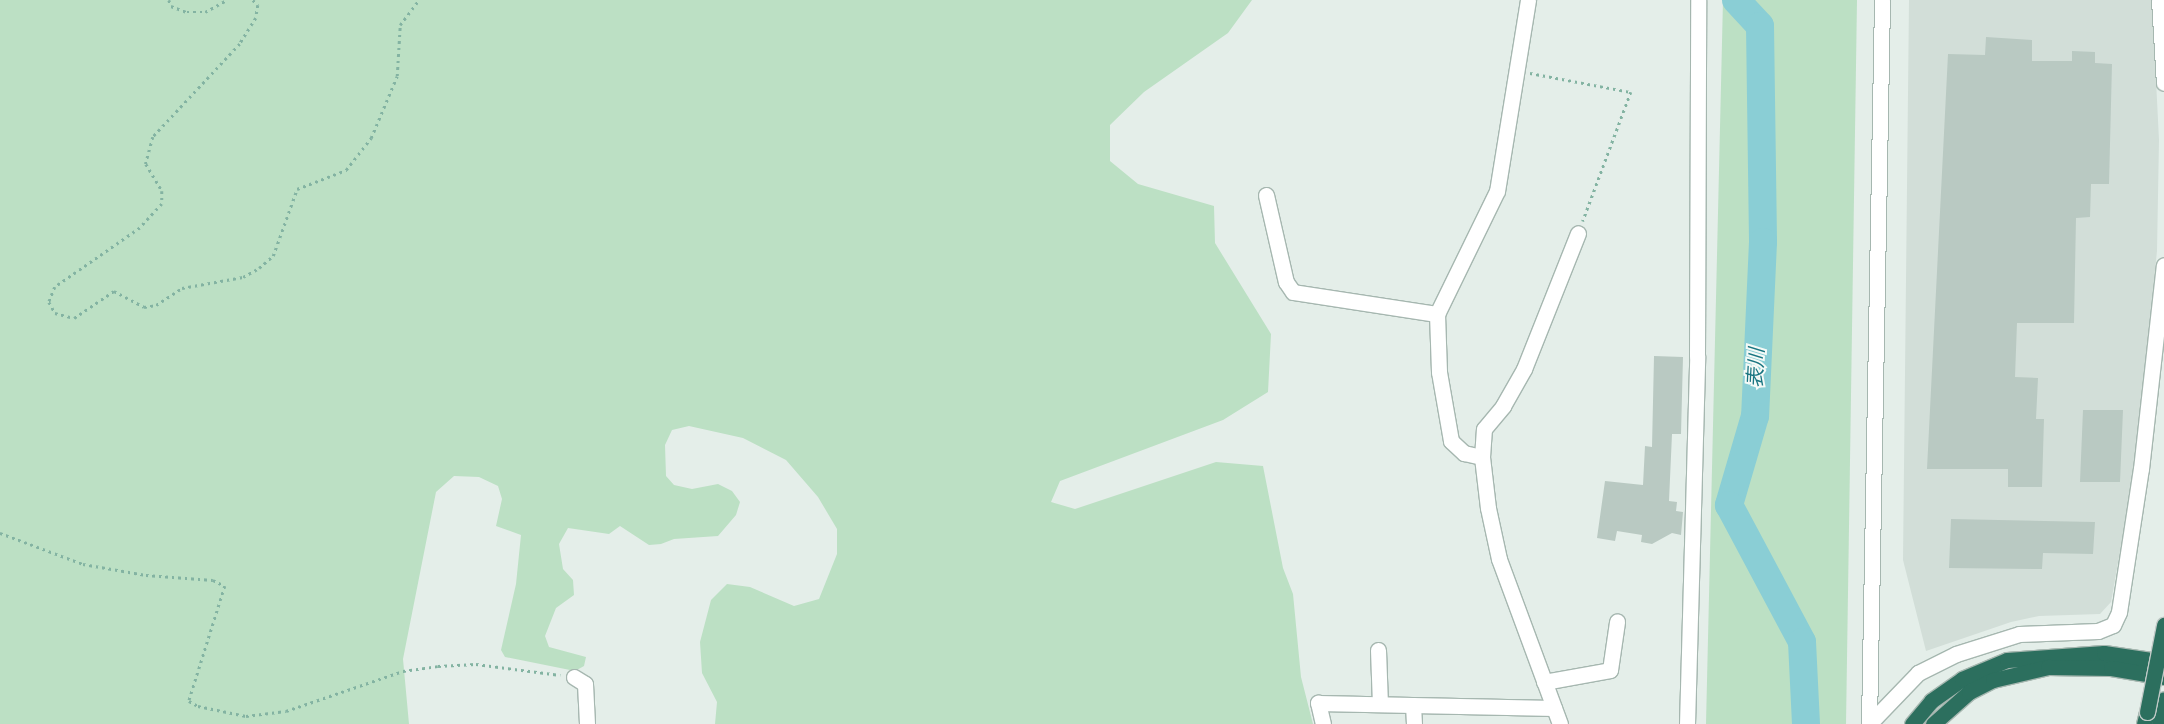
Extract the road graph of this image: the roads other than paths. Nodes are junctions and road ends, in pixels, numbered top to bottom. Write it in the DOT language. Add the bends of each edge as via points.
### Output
graph roads {
  1 [pos="1528,0"];
  2 [pos="1698,0"];
  3 [pos="1882,0"];
  4 [pos="2159,0"];
  5 [pos="2164,83"];
  6 [pos="1266,195"];
  7 [pos="1578,233"];
  8 [pos="2164,265"];
  9 [pos="1437,314"];
  10 [pos="1482,457"];
  11 [pos="1617,622"];
  12 [pos="2164,625"];
  13 [pos="1378,650"];
  14 [pos="2164,662"];
  15 [pos="574,677"];
  16 [pos="2164,677"];
  17 [pos="1544,682"];
  18 [pos="2164,699"];
  19 [pos="1380,704"];
  20 [pos="1412,705"];
  21 [pos="1554,708"];
  22 [pos="2153,719"];
  23 [pos="587,724"];
  24 [pos="1323,724"];
  25 [pos="1414,724"];
  26 [pos="1560,724"];
  27 [pos="1687,724"];
  28 [pos="1869,724"];
  29 [pos="1912,724"];
  30 [pos="1933,724"];
  1 -- 9 [label="street" via="1497,191"];
  2 -- 27 [label="street" via="1697,356"];
  3 -- 28 [label="street"];
  4 -- 5 [label="street"];
  6 -- 9 [label="street" via="1286,282 1293,292"];
  7 -- 10 [label="street" via="1524,369 1503,406 1484,429"];
  8 -- 28 [label="street" via="2141,469 2119,612 2113,625 2098,631 2019,634 1956,654 1918,673"];
  9 -- 10 [label="street" via="1443,404 1451,441 1464,453"];
  10 -- 17 [label="street" via="1499,559"];
  11 -- 17 [label="street" via="1610,670"];
  12 -- 22 [label="highway, bridge"];
  13 -- 19 [label="street"];
  14 -- 29 [label="highway" via="2104,653 2007,660 1962,679 1931,701"];
  15 -- 23 [label="street" via="585,684"];
  16 -- 30 [label="highway" via="2110,668 2048,667 1992,680 1968,692"];
  17 -- 21 [label="street"];
  18 -- 22 [label="highway"];
  19 -- 20 [label="street"];
  19 -- 24 [label="street" via="1318,703"];
  20 -- 21 [label="street"];
  20 -- 25 [label="street"];
  21 -- 26 [label="street"];
}
